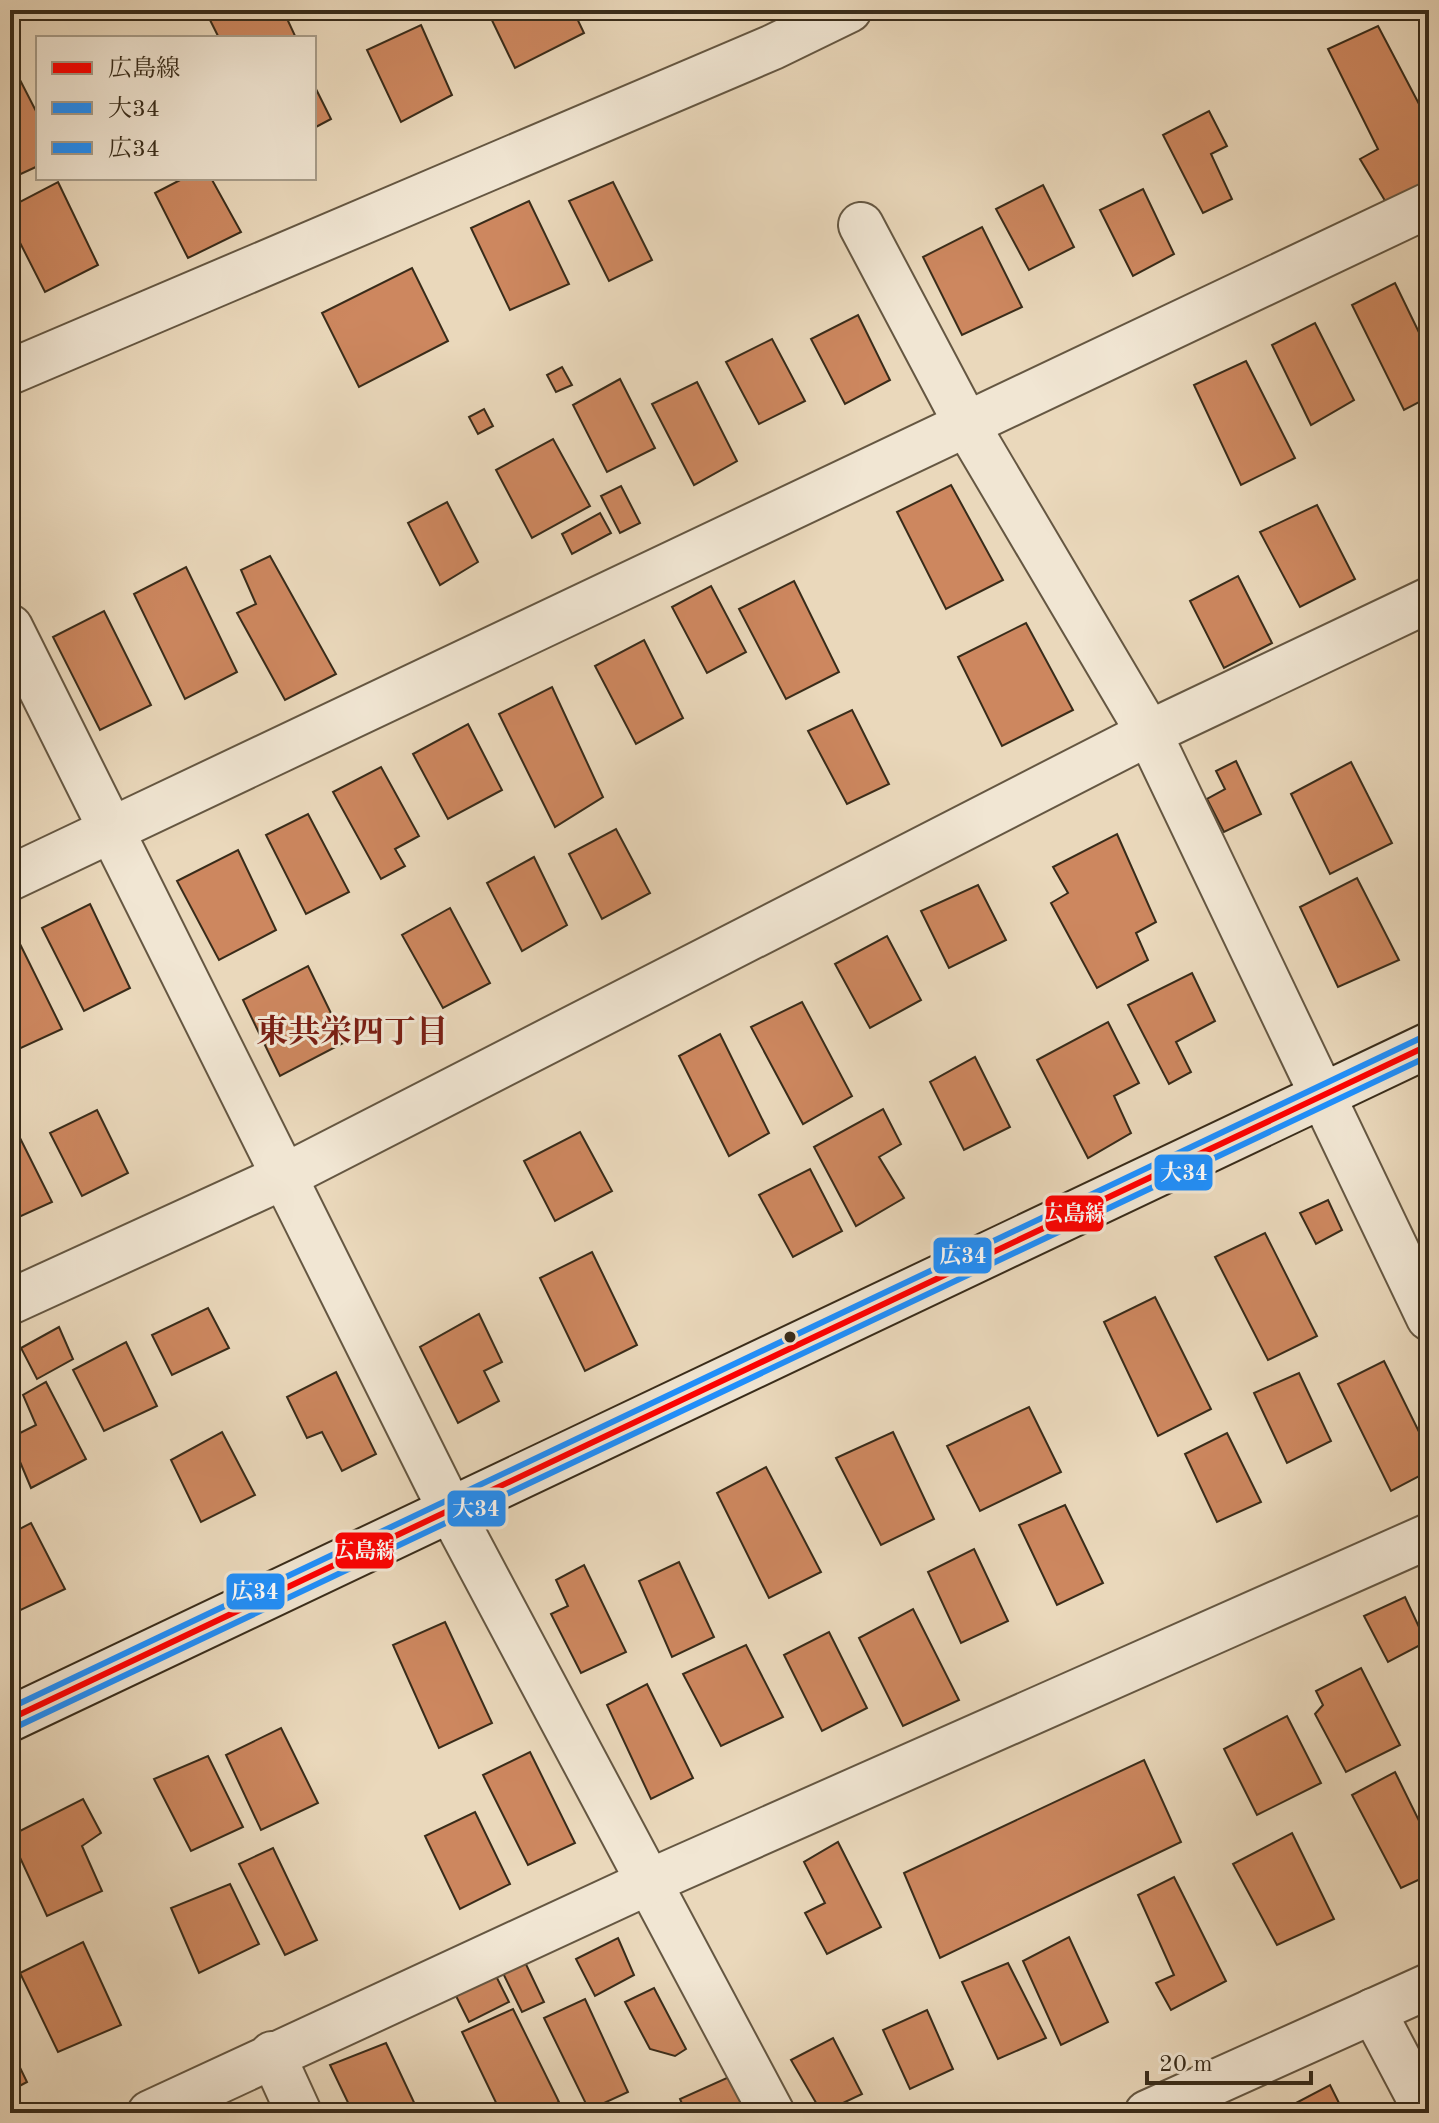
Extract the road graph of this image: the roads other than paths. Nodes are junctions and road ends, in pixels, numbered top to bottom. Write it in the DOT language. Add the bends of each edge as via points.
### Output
graph roads {
  1 [pos="849,10"];
  2 [pos="1429,205"];
  3 [pos="861,225"];
  4 [pos="10,372"];
  5 [pos="968,427"];
  6 [pos="1429,600"];
  7 [pos="10,627"];
  8 [pos="1149,733"];
  9 [pos="114,830"];
  10 [pos="10,878"];
  11 [pos="1429,1045"];
  12 [pos="1320,1096"];
  13 [pos="283,1177"];
  14 [pos="10,1302"];
  15 [pos="1429,1318"];
  16 [pos="451,1511"];
  17 [pos="1429,1536"];
  18 [pos="10,1719"];
  19 [pos="651,1881"];
  20 [pos="1429,1986"];
  21 [pos="1373,2011"];
  22 [pos="272,2054"];
  23 [pos="150,2113"];
  24 [pos="299,2113"];
  25 [pos="772,2113"];
  26 [pos="1147,2113"];
  27 [pos="1427,2113"];
  1 -- 4 [label="street"];
  2 -- 5 [label="street"];
  3 -- 5 [label="street"];
  5 -- 8 [label="street"];
  5 -- 9 [label="street"];
  6 -- 8 [label="street"];
  7 -- 9 [label="street"];
  8 -- 12 [label="street"];
  8 -- 13 [label="street"];
  9 -- 10 [label="street"];
  9 -- 13 [label="street"];
  11 -- 12 [label="street"];
  12 -- 15 [label="street"];
  12 -- 16 [label="street"];
  13 -- 14 [label="street"];
  13 -- 16 [label="street"];
  16 -- 18 [label="street"];
  16 -- 19 [label="street"];
  17 -- 19 [label="street"];
  19 -- 22 [label="street"];
  19 -- 25 [label="street"];
  20 -- 21 [label="street"];
  21 -- 26 [label="street"];
  21 -- 27 [label="street"];
  22 -- 23 [label="street"];
  22 -- 24 [label="street"];
}
